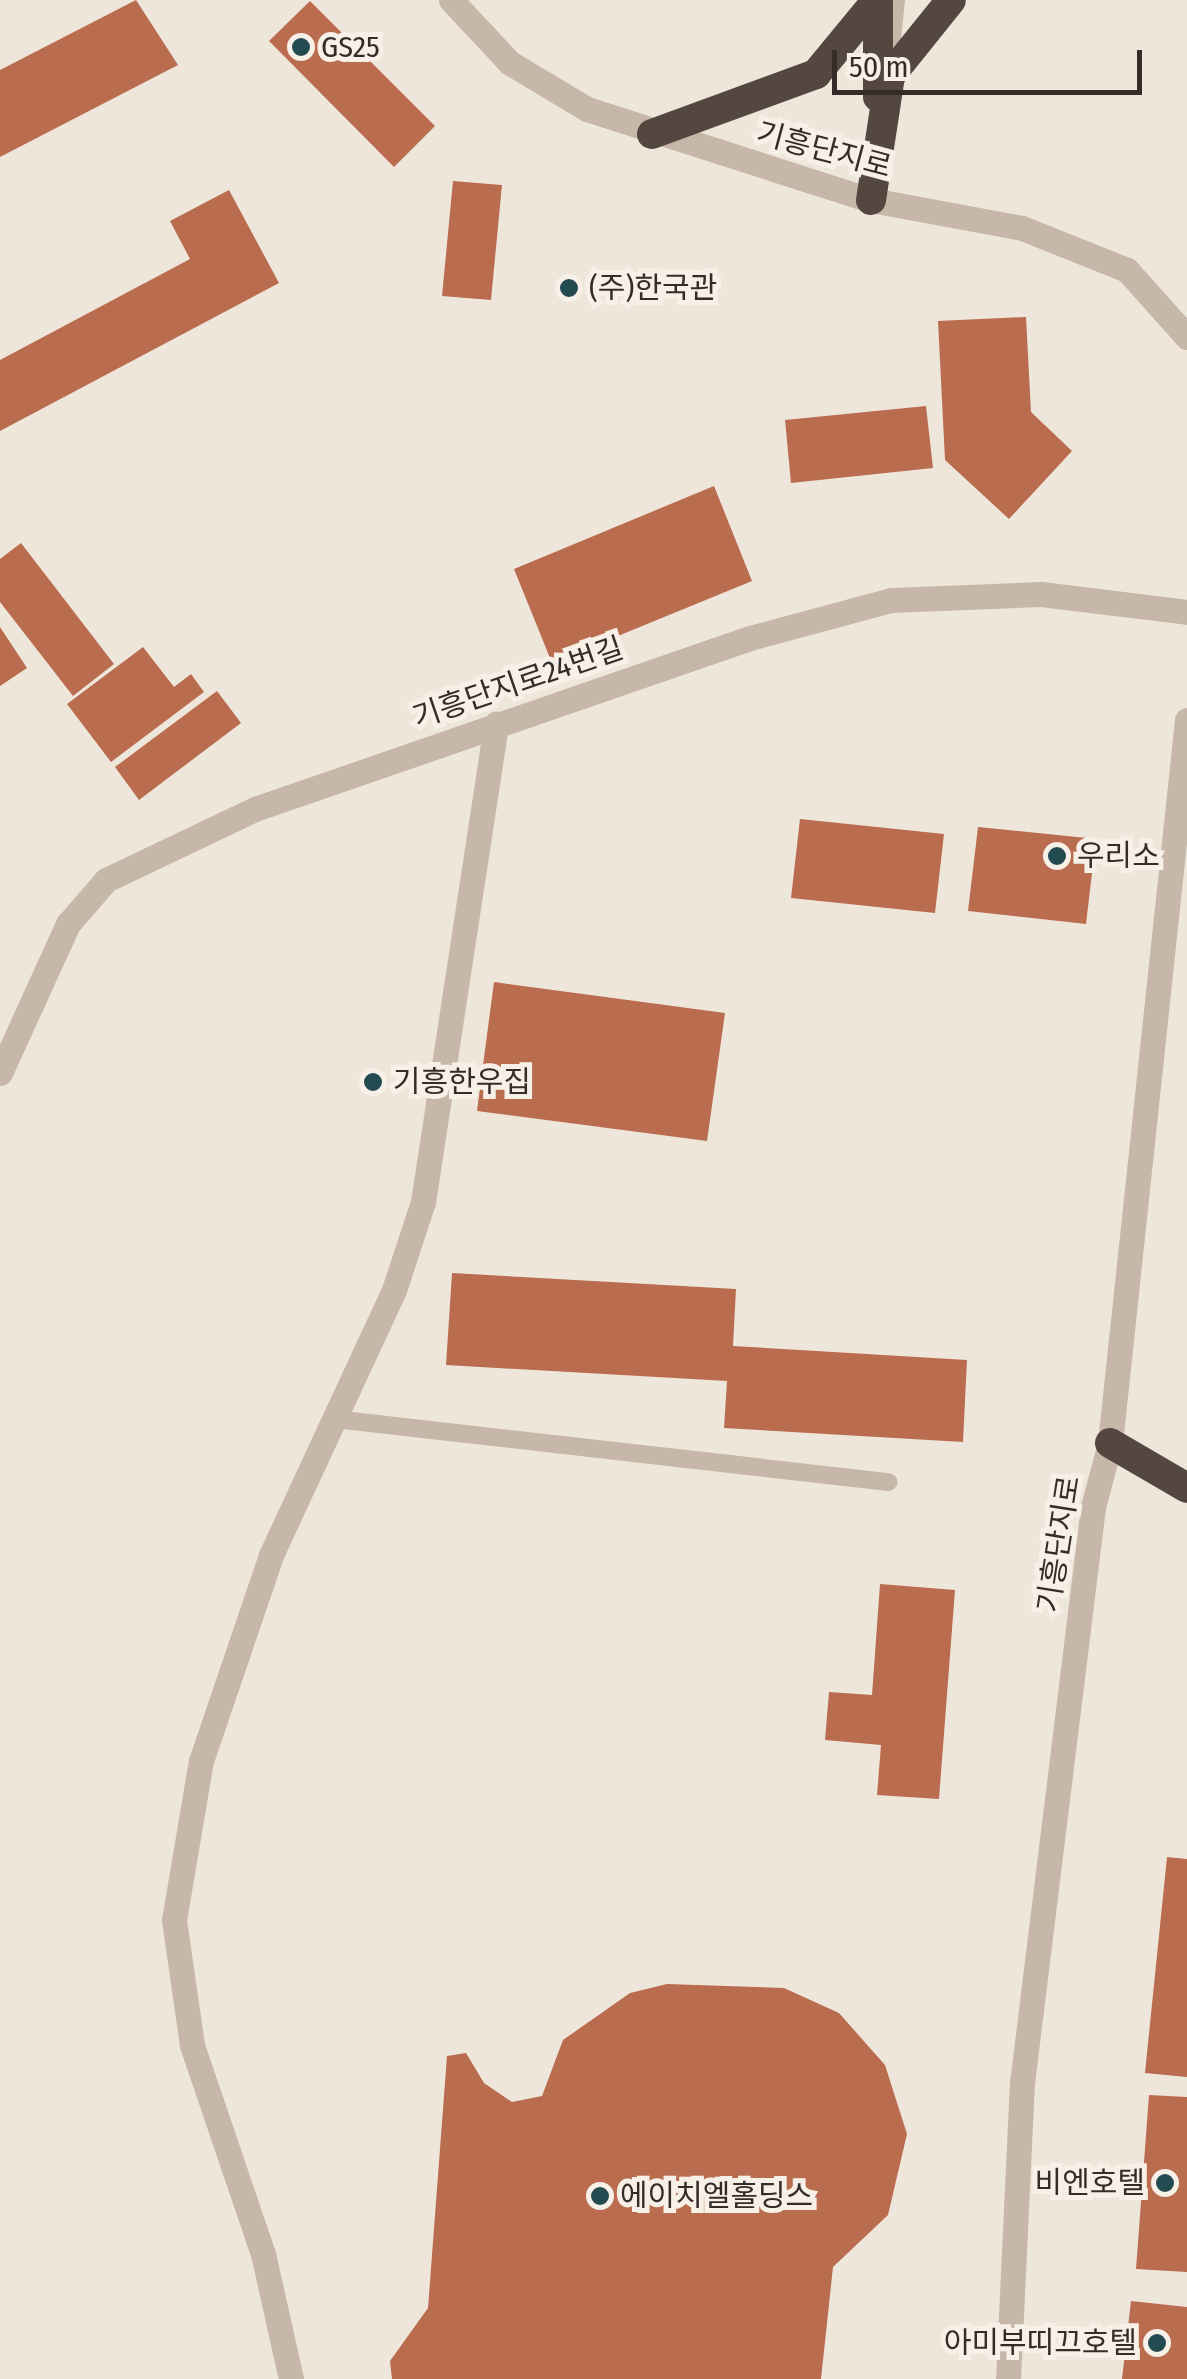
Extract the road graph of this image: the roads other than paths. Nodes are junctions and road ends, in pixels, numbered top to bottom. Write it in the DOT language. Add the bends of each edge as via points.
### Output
graph roads {
  1 [pos="452,0"];
  2 [pos="878,0"];
  3 [pos="896,0"];
  4 [pos="951,0"];
  5 [pos="890,76"];
  6 [pos="652,134"];
  7 [pos="871,200"];
  8 [pos="1187,338"];
  9 [pos="1187,612"];
  10 [pos="1187,720"];
  11 [pos="496,724"];
  12 [pos="0,1073"];
  13 [pos="334,1419"];
  14 [pos="1110,1443"];
  15 [pos="888,1482"];
  16 [pos="1187,1488"];
  17 [pos="291,2379"];
  18 [pos="1008,2379"];
  1 -- 6 [label="street, 기흥단지로" via="510,64"];
  2 -- 6 [label="highway" via="816,74"];
  2 -- 7 [label="highway"];
  3 -- 5 [label="lane"];
  4 -- 5 [label="highway"];
  5 -- 7 [label="highway"];
  6 -- 7 [label="street, 기흥단지로"];
  7 -- 8 [label="street, 기흥단지로" via="982,217 1127,270"];
  9 -- 11 [label="street, 기흥단지로24번길" via="1040,594 890,600"];
  10 -- 14 [label="street, 기흥단지로"];
  11 -- 12 [label="street, 기흥단지로24번길" via="255,809 106,880 68,924"];
  11 -- 13 [label="street" via="424,1202"];
  13 -- 15 [label="lane"];
  13 -- 17 [label="street" via="271,1555 201,1761 174,1920 192,2045 264,2254"];
  14 -- 16 [label="highway"];
  14 -- 18 [label="street, 기흥단지로" via="1093,1506 1022,2083"];
}
